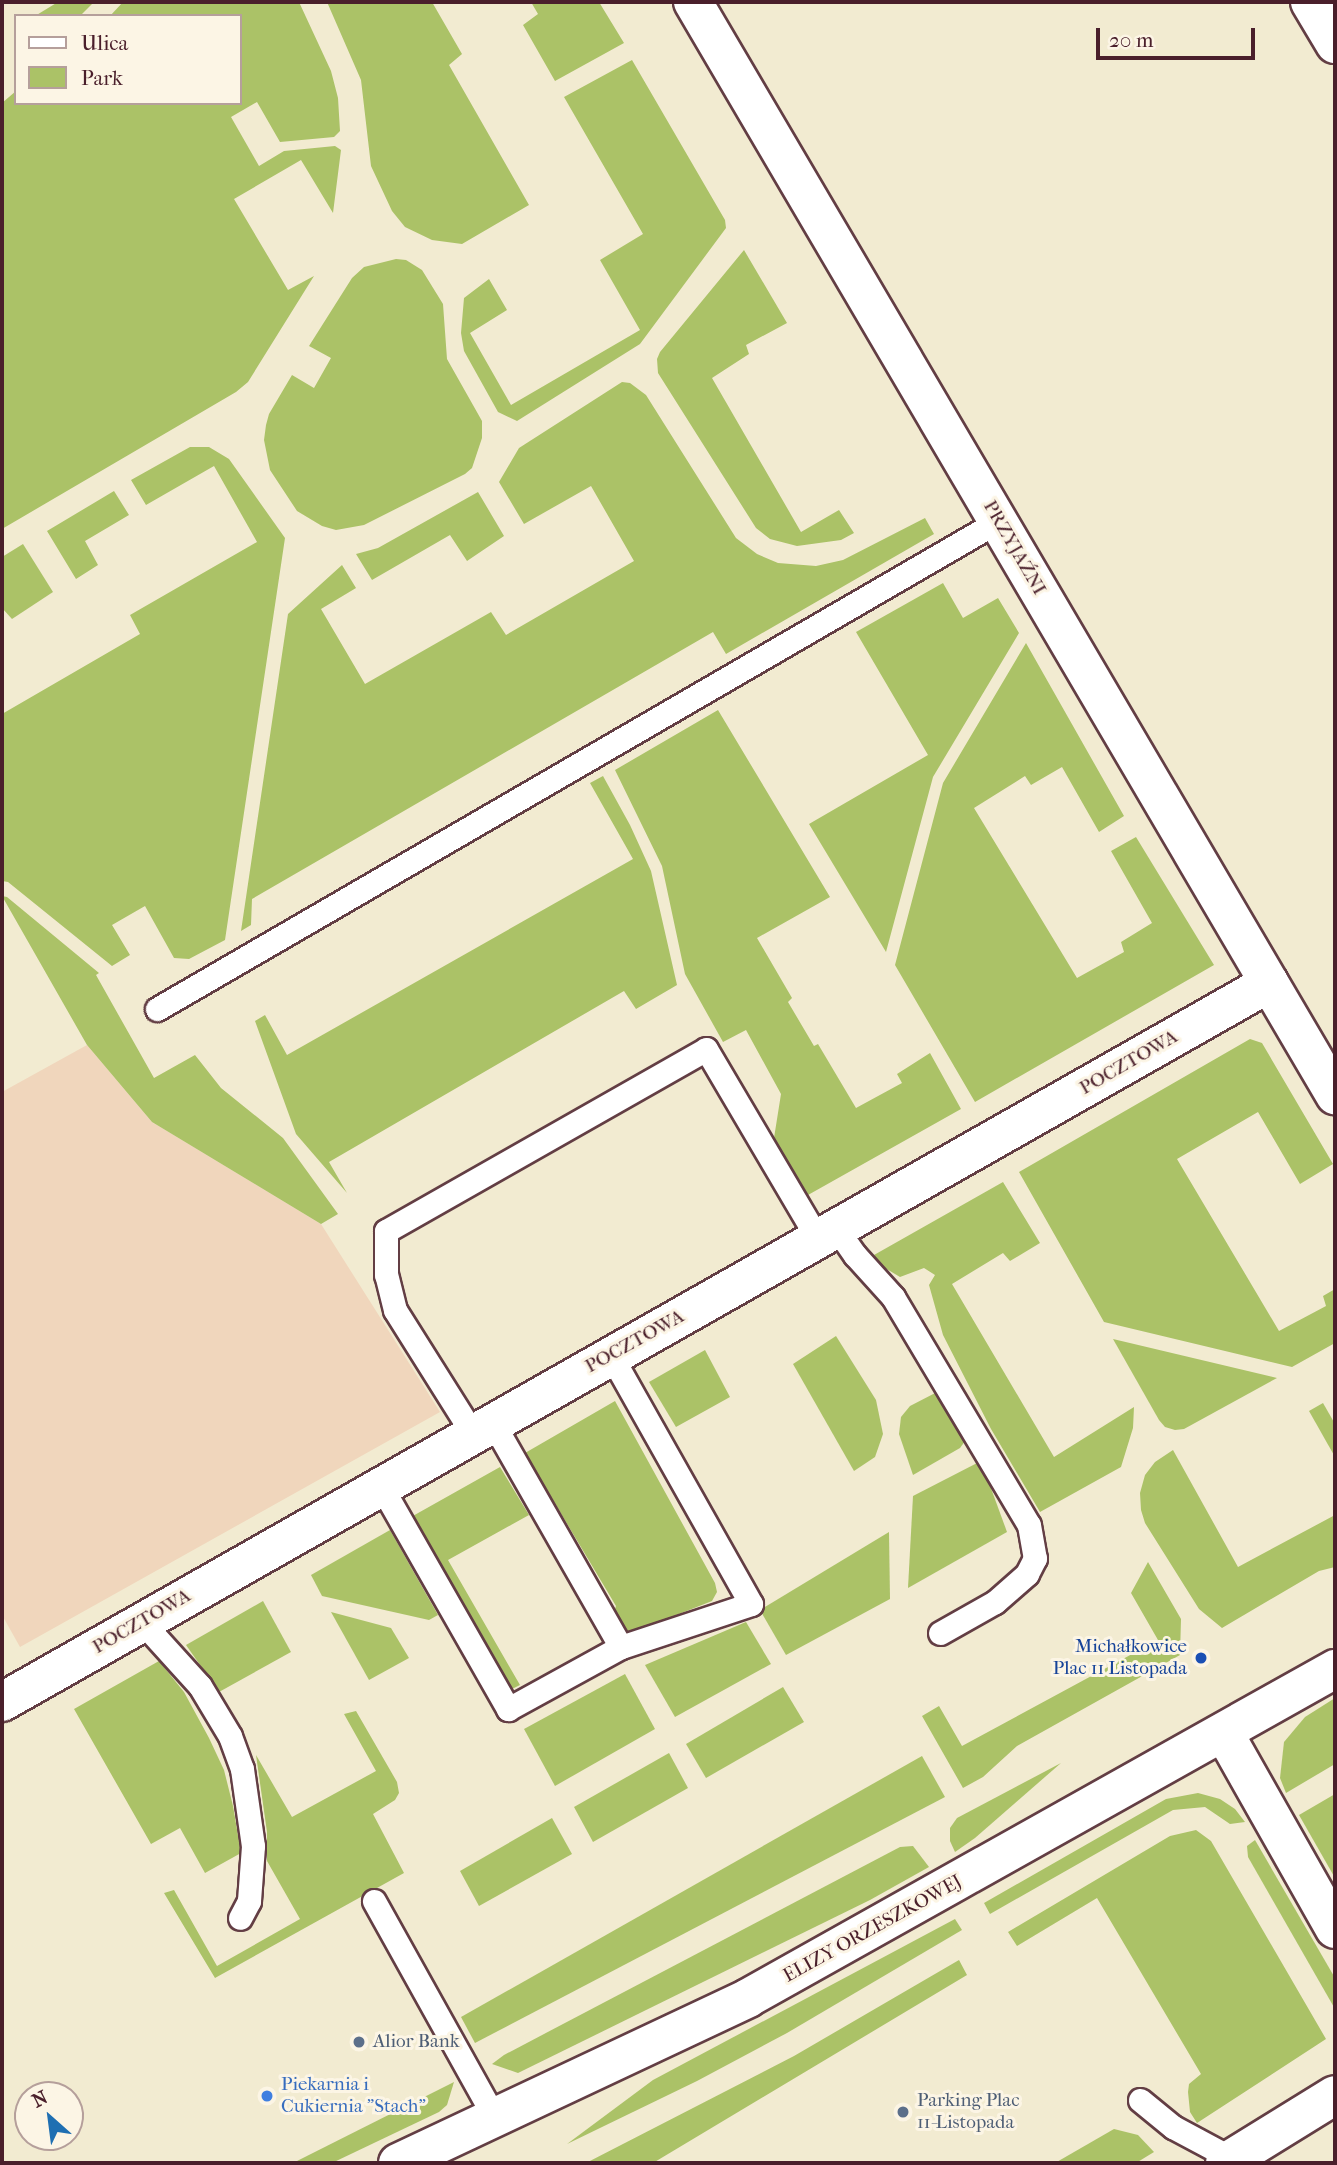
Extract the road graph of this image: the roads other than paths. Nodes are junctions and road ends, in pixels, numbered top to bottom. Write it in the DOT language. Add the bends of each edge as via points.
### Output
graph roads {
  1 [pos="693,2"];
  2 [pos="1310,2"];
  3 [pos="1335,44"];
  4 [pos="998,521"];
  5 [pos="1269,983"];
  6 [pos="157,1009"];
  7 [pos="1335,1095"];
  8 [pos="827,1233"];
  9 [pos="611,1356"];
  10 [pos="483,1429"];
  11 [pos="381,1486"];
  12 [pos="142,1622"];
  13 [pos="940,1633"];
  14 [pos="621,1647"];
  15 [pos="1335,1669"];
  16 [pos="2,1702"];
  17 [pos="1224,1733"];
  18 [pos="374,1901"];
  19 [pos="240,1918"];
  20 [pos="1335,1928"];
  21 [pos="1335,2095"];
  22 [pos="1140,2100"];
  23 [pos="495,2118"];
  24 [pos="1228,2161"];
  25 [pos="398,2163"];
  1 -- 4 [label="street, PRZYJAŹNI"];
  2 -- 3 [label="street"];
  4 -- 5 [label="street, PRZYJAŹNI"];
  4 -- 6 [label="lane"];
  5 -- 7 [label="street, PRZYJAŹNI"];
  5 -- 8 [label="street, POCZTOWA"];
  8 -- 9 [label="street, POCZTOWA"];
  8 -- 10 [label="lane" via="706,1049 694,1055 386,1231 386,1275 395,1310"];
  8 -- 13 [label="lane" via="855,1255 893,1297 1029,1525 1035,1558 1027,1574 995,1602"];
  9 -- 10 [label="street, POCZTOWA"];
  9 -- 14 [label="lane" via="751,1605"];
  10 -- 11 [label="street, POCZTOWA"];
  10 -- 14 [label="lane"];
  11 -- 12 [label="street, POCZTOWA"];
  11 -- 14 [label="lane" via="508,1709"];
  12 -- 16 [label="street, POCZTOWA"];
  12 -- 19 [label="lane" via="200,1685 230,1736 242,1769 253,1846 249,1901"];
  15 -- 17 [label="street, ELIZY ORZESZKOWEJ"];
  17 -- 20 [label="street"];
  17 -- 23 [label="street, ELIZY ORZESZKOWEJ" via="748,1998"];
  18 -- 23 [label="lane"];
  21 -- 24 [label="street"];
  22 -- 24 [label="lane"];
  23 -- 25 [label="street, ELIZY ORZESZKOWEJ"];
}
